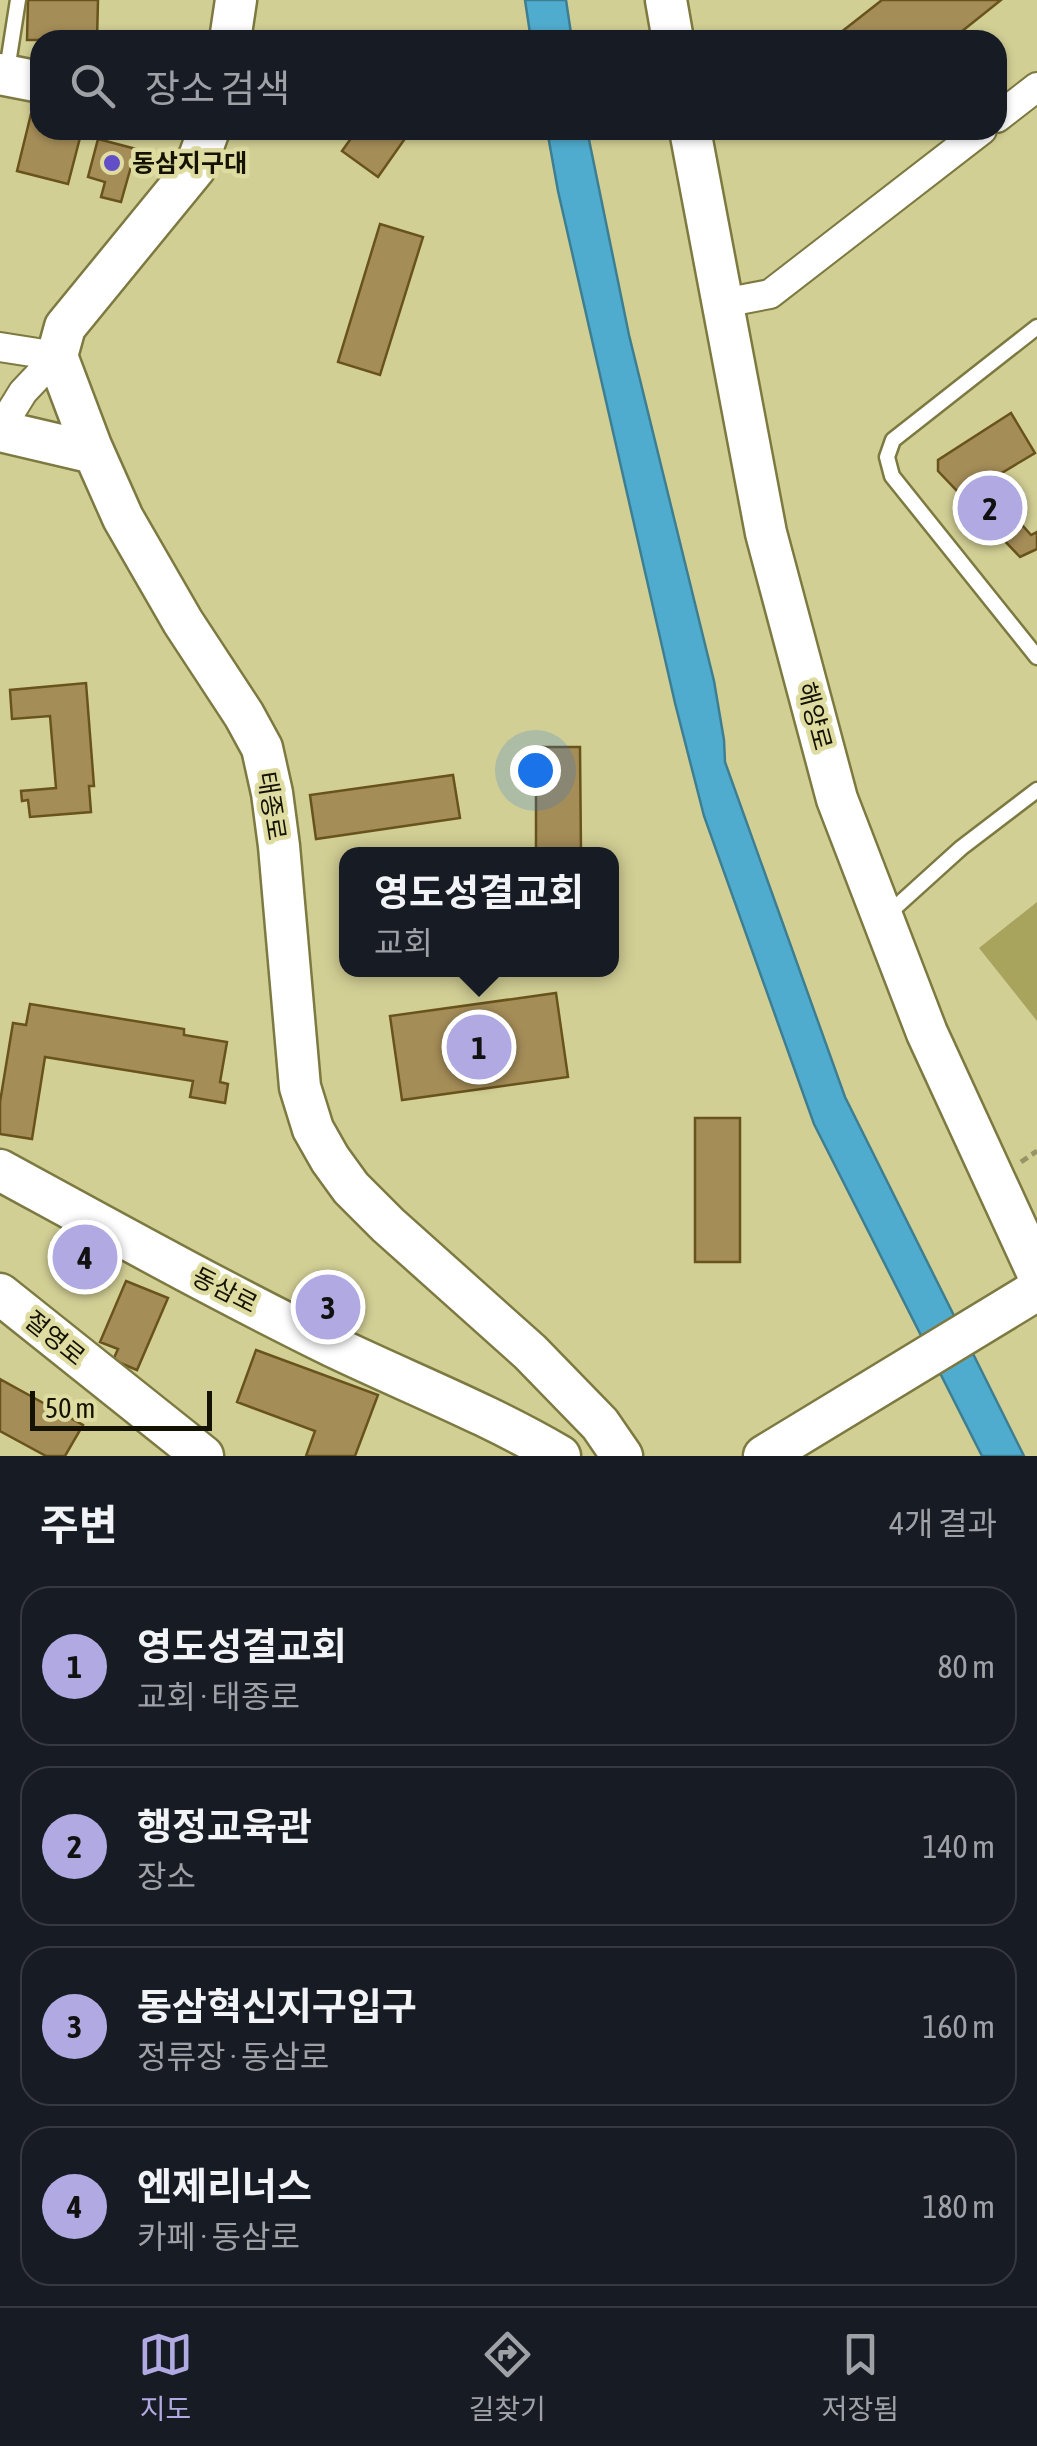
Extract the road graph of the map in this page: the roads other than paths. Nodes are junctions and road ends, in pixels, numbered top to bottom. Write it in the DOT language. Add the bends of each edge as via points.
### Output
graph roads {
  1 [pos="18,0"];
  2 [pos="236,0"];
  3 [pos="666,0"];
  4 [pos="232,30"];
  5 [pos="671,30"];
  6 [pos="15,77"];
  7 [pos="1037,87"];
  8 [pos="1007,110"];
  9 [pos="206,140"];
  10 [pos="692,140"];
  11 [pos="969,140"];
  12 [pos="723,303"];
  13 [pos="1037,327"];
  14 [pos="0,347"];
  15 [pos="57,356"];
  16 [pos="0,430"];
  17 [pos="94,453"];
  18 [pos="1037,657"];
  19 [pos="1037,790"];
  20 [pos="883,918"];
  21 [pos="0,1170"];
  22 [pos="1037,1272"];
  23 [pos="1037,1290"];
  24 [pos="0,1294"];
  25 [pos="204,1456"];
  26 [pos="560,1456"];
  27 [pos="622,1456"];
  28 [pos="764,1456"];
  1 -- 6 [label="lane"];
  2 -- 4 [label="main road"];
  3 -- 5 [label="main road"];
  7 -- 8 [label="street"];
  9 -- 15 [label="main road" via="195,168 65,327"];
  10 -- 12 [label="main road, 해양로"];
  11 -- 12 [label="street" via="770,294"];
  12 -- 20 [label="main road, 해양로" via="766,533 837,799"];
  13 -- 18 [label="lane" via="893,440 887,457 892,476"];
  14 -- 15 [label="street"];
  15 -- 16 [label="street"];
  15 -- 17 [label="main road, 태종로"];
  16 -- 17 [label="main road"];
  17 -- 27 [label="main road, 태종로" via="132,533 262,748 279,846 300,1088 314,1129 351,1188 530,1352"];
  19 -- 20 [label="lane"];
  20 -- 22 [label="main road, 해양로" via="926,1033"];
  21 -- 26 [label="main road, 동삼로" via="332,1346"];
  23 -- 28 [label="main road"];
  24 -- 25 [label="main road, 절영로"];
}
